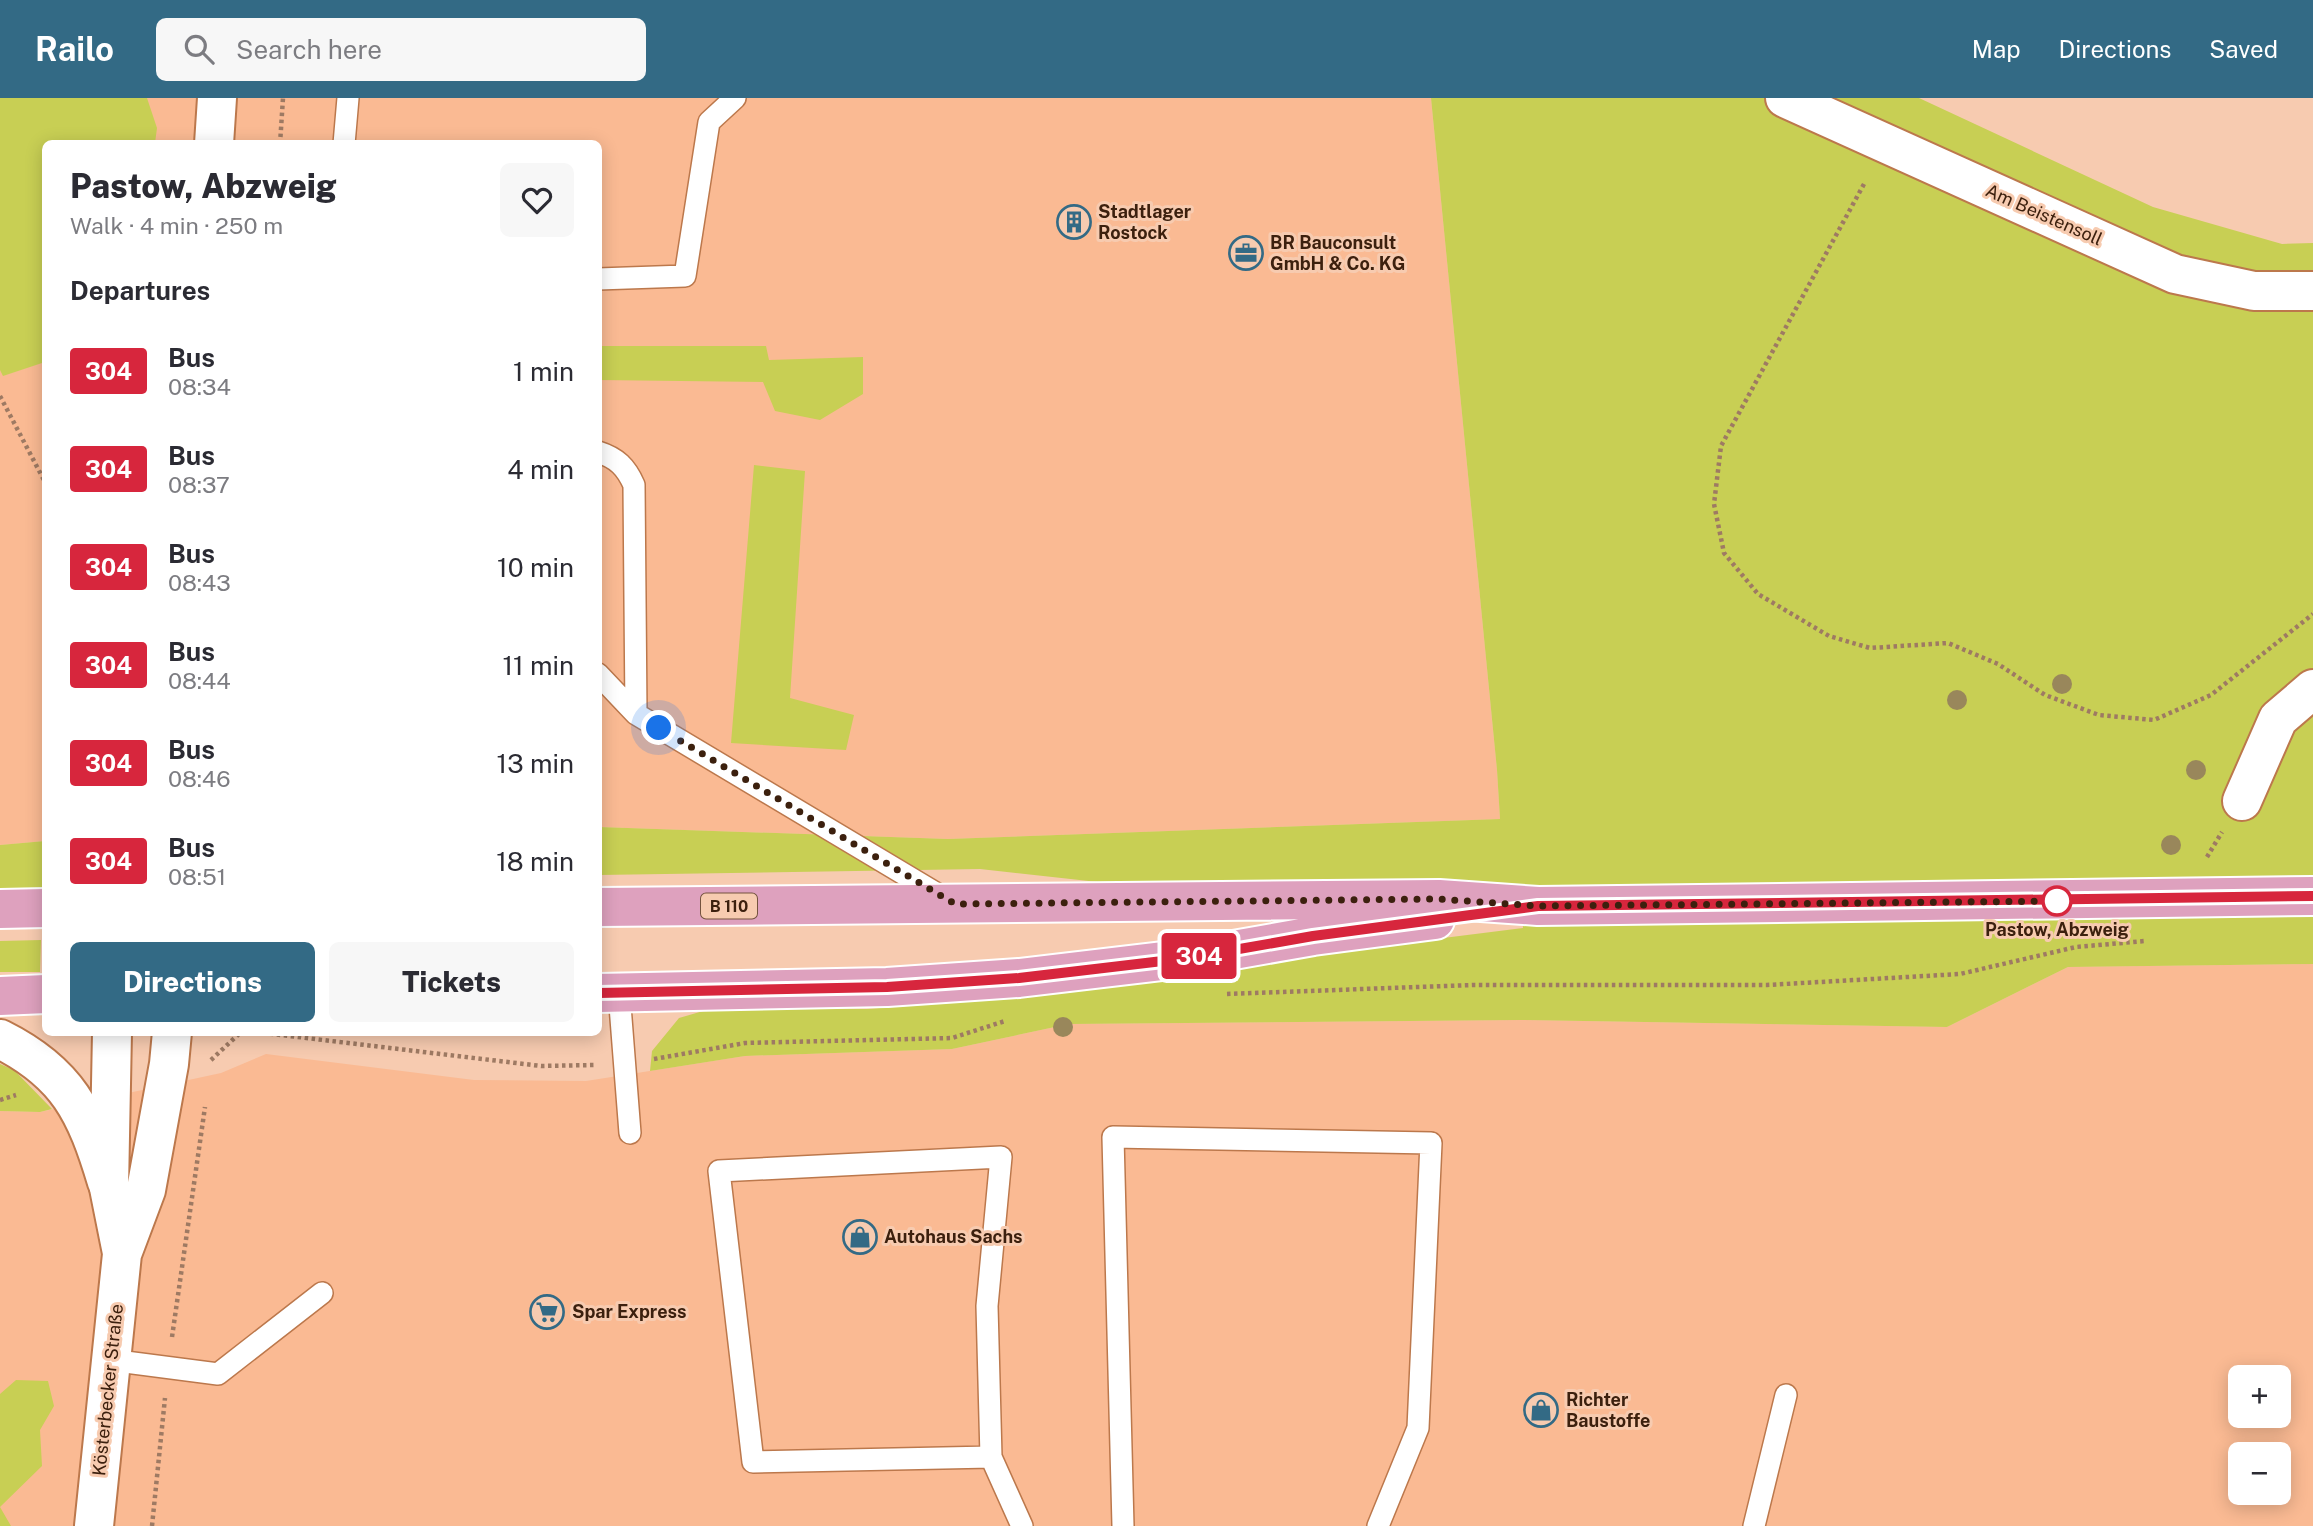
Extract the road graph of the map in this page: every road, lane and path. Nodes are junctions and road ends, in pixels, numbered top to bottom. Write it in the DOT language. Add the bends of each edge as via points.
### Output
graph roads {
  1 [pos="217,98"];
  2 [pos="284,98"];
  3 [pos="348,98"];
  4 [pos="735,98"];
  5 [pos="1785,98"];
  6 [pos="214,140"];
  7 [pos="280,140"];
  8 [pos="344,140"];
  9 [pos="1864,184"];
  10 [pos="602,279"];
  11 [pos="2313,291"];
  12 [pos="0,396"];
  13 [pos="602,453"];
  14 [pos="42,476"];
  15 [pos="2313,614"];
  16 [pos="602,678"];
  17 [pos="2313,689"];
  18 [pos="636,714"];
  19 [pos="2242,801"];
  20 [pos="2313,896"];
  21 [pos="955,904"];
  22 [pos="1538,906"];
  23 [pos="602,907"];
  24 [pos="42,908"];
  25 [pos="0,909"];
  26 [pos="2152,940"];
  27 [pos="609,993"];
  28 [pos="42,994"];
  29 [pos="1221,994"];
  30 [pos="0,996"];
  31 [pos="1016,1017"];
  32 [pos="112,1036"];
  33 [pos="172,1036"];
  34 [pos="237,1036"];
  35 [pos="290,1036"];
  36 [pos="0,1039"];
  37 [pos="624,1065"];
  38 [pos="209,1072"];
  39 [pos="206,1099"];
  40 [pos="630,1133"];
  41 [pos="109,1188"];
  42 [pos="122,1254"];
  43 [pos="321,1293"];
  44 [pos="110,1360"];
  45 [pos="168,1369"];
  46 [pos="1786,1395"];
  47 [pos="991,1457"];
  48 [pos="94,1526"];
  49 [pos="152,1526"];
  50 [pos="1022,1526"];
  51 [pos="1124,1526"];
  52 [pos="1378,1526"];
  53 [pos="1754,1526"];
  1 -- 6 [label="street"];
  2 -- 7 [label="path"];
  3 -- 8 [label="lane"];
  4 -- 10 [label="lane" via="709,122 685,276"];
  5 -- 11 [label="street, Am Beistensoll" via="2175,274 2254,291"];
  9 -- 15 [label="path" via="1721,446 1714,504 1724,553 1758,594 1829,636 1870,648 1948,643 1998,664 2045,695 2099,715 2154,720 2211,695"];
  12 -- 14 [label="path"];
  13 -- 18 [label="lane" via="614,457 634,485"];
  16 -- 18 [label="lane"];
  17 -- 19 [label="street" via="2278,719"];
  18 -- 21 [label="lane"];
  20 -- 22 [label="main road, B 110"];
  21 -- 22 [label="main road, B 110" via="1438,899"];
  21 -- 23 [label="main road, B 110"];
  22 -- 27 [label="main road, B 110" via="1019,978 887,987"];
  24 -- 25 [label="main road"];
  26 -- 29 [label="path" via="2076,947 1960,974 1767,985 1472,985"];
  27 -- 37 [label="lane"];
  28 -- 30 [label="main road"];
  31 -- 37 [label="path" via="952,1038 745,1043"];
  32 -- 41 [label="street, Kösterbecker Straße"];
  33 -- 42 [label="street, Kösterbecker Straße" via="146,1190"];
  34 -- 38 [label="path" via="211,1059"];
  35 -- 37 [label="path" via="541,1066"];
  36 -- 41 [label="street, Kösterbecker Straße" via="24,1051 63,1084 95,1140"];
  37 -- 40 [label="lane"];
  39 -- 45 [label="path"];
  41 -- 42 [label="street, Kösterbecker Straße"];
  42 -- 44 [label="street, Kösterbecker Straße"];
  43 -- 45 [label="lane" via="218,1374"];
  44 -- 45 [label="lane"];
  44 -- 48 [label="street, Kösterbecker Straße"];
  45 -- 49 [label="path"];
  46 -- 53 [label="lane"];
  47 -- 47 [label="lane" via="987,1307 1001,1157 719,1171 753,1462"];
  47 -- 50 [label="lane"];
  51 -- 52 [label="lane" via="1114,1137 1431,1143 1418,1428"];
}
